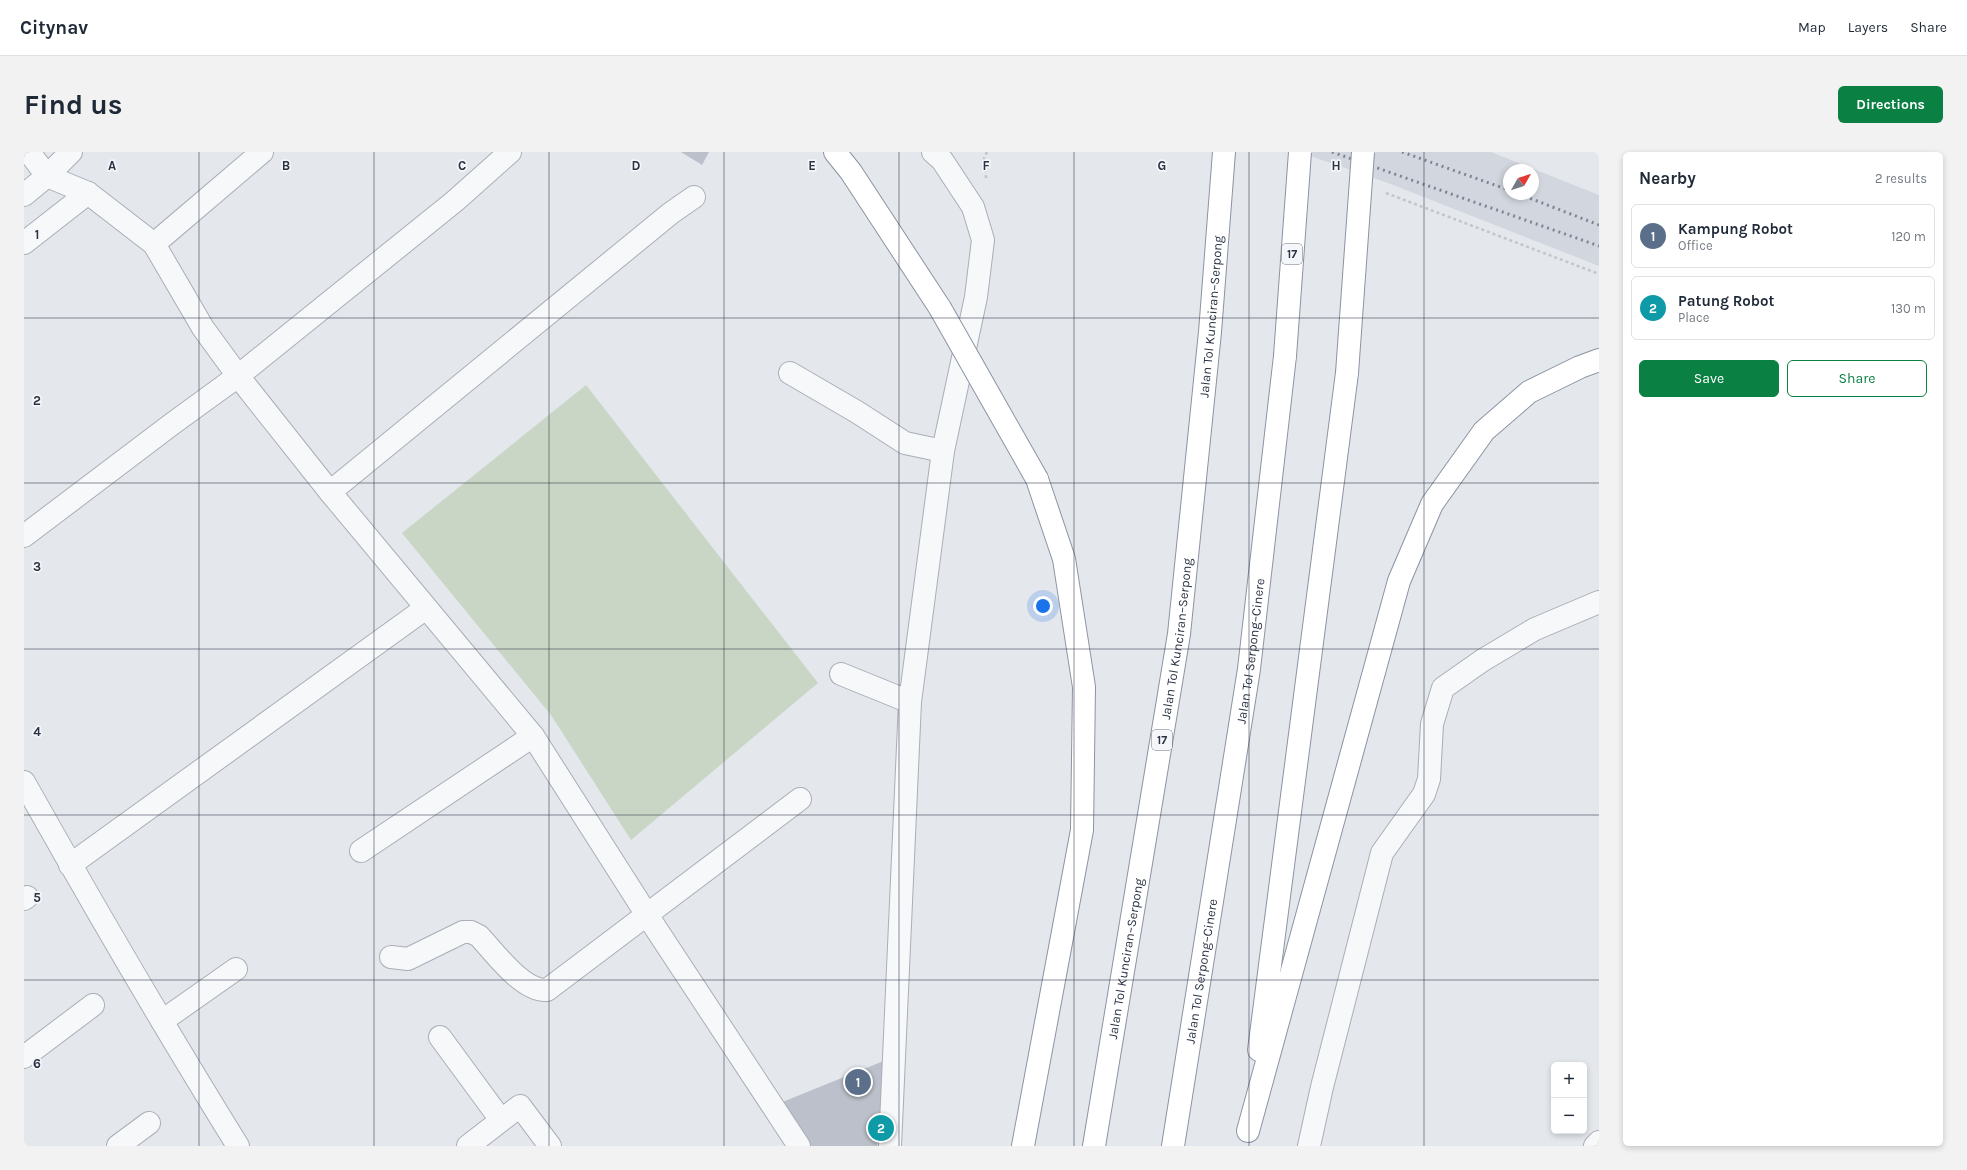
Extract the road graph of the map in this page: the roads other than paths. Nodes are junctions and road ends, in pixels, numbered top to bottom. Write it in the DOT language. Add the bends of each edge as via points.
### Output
graph roads {
  1 [pos="29,152"];
  2 [pos="71,152"];
  3 [pos="262,152"];
  4 [pos="510,152"];
  5 [pos="835,152"];
  6 [pos="933,152"];
  7 [pos="1224,152"];
  8 [pos="1300,152"];
  9 [pos="1363,152"];
  10 [pos="47,176"];
  11 [pos="88,193"];
  12 [pos="24,195"];
  13 [pos="694,197"];
  14 [pos="24,243"];
  15 [pos="154,244"];
  16 [pos="1599,360"];
  17 [pos="790,373"];
  18 [pos="238,376"];
  19 [pos="942,451"];
  20 [pos="330,492"];
  21 [pos="24,536"];
  22 [pos="1599,602"];
  23 [pos="426,608"];
  24 [pos="841,674"];
  25 [pos="910,702"];
  26 [pos="533,736"];
  27 [pos="24,782"];
  28 [pos="800,799"];
  29 [pos="361,851"];
  30 [pos="70,866"];
  31 [pos="647,916"];
  32 [pos="391,957"];
  33 [pos="236,969"];
  34 [pos="93,1006"];
  35 [pos="162,1021"];
  36 [pos="440,1037"];
  37 [pos="24,1057"];
  38 [pos="501,1120"];
  39 [pos="149,1123"];
  40 [pos="1247,1138"];
  41 [pos="1599,1142"];
  42 [pos="118,1146"];
  43 [pos="238,1146"];
  44 [pos="468,1146"];
  45 [pos="550,1146"];
  46 [pos="799,1146"];
  47 [pos="890,1146"];
  48 [pos="1023,1146"];
  49 [pos="1094,1146"];
  50 [pos="1173,1146"];
  51 [pos="1309,1146"];
  52 [pos="1595,1146"];
  1 -- 10 [label="street"];
  2 -- 10 [label="street"];
  3 -- 15 [label="street"];
  4 -- 18 [label="street" via="455,202"];
  5 -- 48 [label="highway, bridge" via="851,172 940,308 1037,479 1064,559 1084,687 1082,830"];
  6 -- 19 [label="street" via="942,160 973,207 983,240 976,297"];
  7 -- 49 [label="highway, Jalan Tol Kunciran–Serpong / 17" via="1210,332 1179,634"];
  8 -- 50 [label="highway, Jalan Tol Serpong–Cinere / 17, bridge" via="1285,356 1248,669"];
  9 -- 40 [label="highway, bridge" via="1347,373"];
  10 -- 11 [label="street"];
  10 -- 12 [label="street"];
  11 -- 14 [label="street"];
  11 -- 15 [label="street"];
  13 -- 20 [label="street" via="671,213"];
  15 -- 18 [label="street" via="203,328"];
  16 -- 40 [label="highway" via="1529,392 1484,431 1432,504 1399,581"];
  17 -- 19 [label="street" via="904,443"];
  18 -- 20 [label="street"];
  18 -- 21 [label="street"];
  19 -- 25 [label="street"];
  20 -- 23 [label="street"];
  22 -- 51 [label="street" via="1535,629 1443,688 1432,724 1429,779 1424,794 1382,853"];
  23 -- 26 [label="street"];
  23 -- 30 [label="street"];
  24 -- 25 [label="street"];
  25 -- 47 [label="street"];
  26 -- 29 [label="street"];
  26 -- 31 [label="street"];
  27 -- 30 [label="street"];
  28 -- 31 [label="street"];
  30 -- 35 [label="street"];
  31 -- 32 [label="street" via="547,990 540,990 523,982 479,936 471,932 463,932 408,959"];
  31 -- 46 [label="street"];
  33 -- 35 [label="street"];
  34 -- 37 [label="street"];
  35 -- 43 [label="street"];
  36 -- 38 [label="street"];
  38 -- 44 [label="street"];
  38 -- 45 [label="street" via="520,1106"];
  39 -- 42 [label="street"];
  41 -- 52 [label="street"];
}
